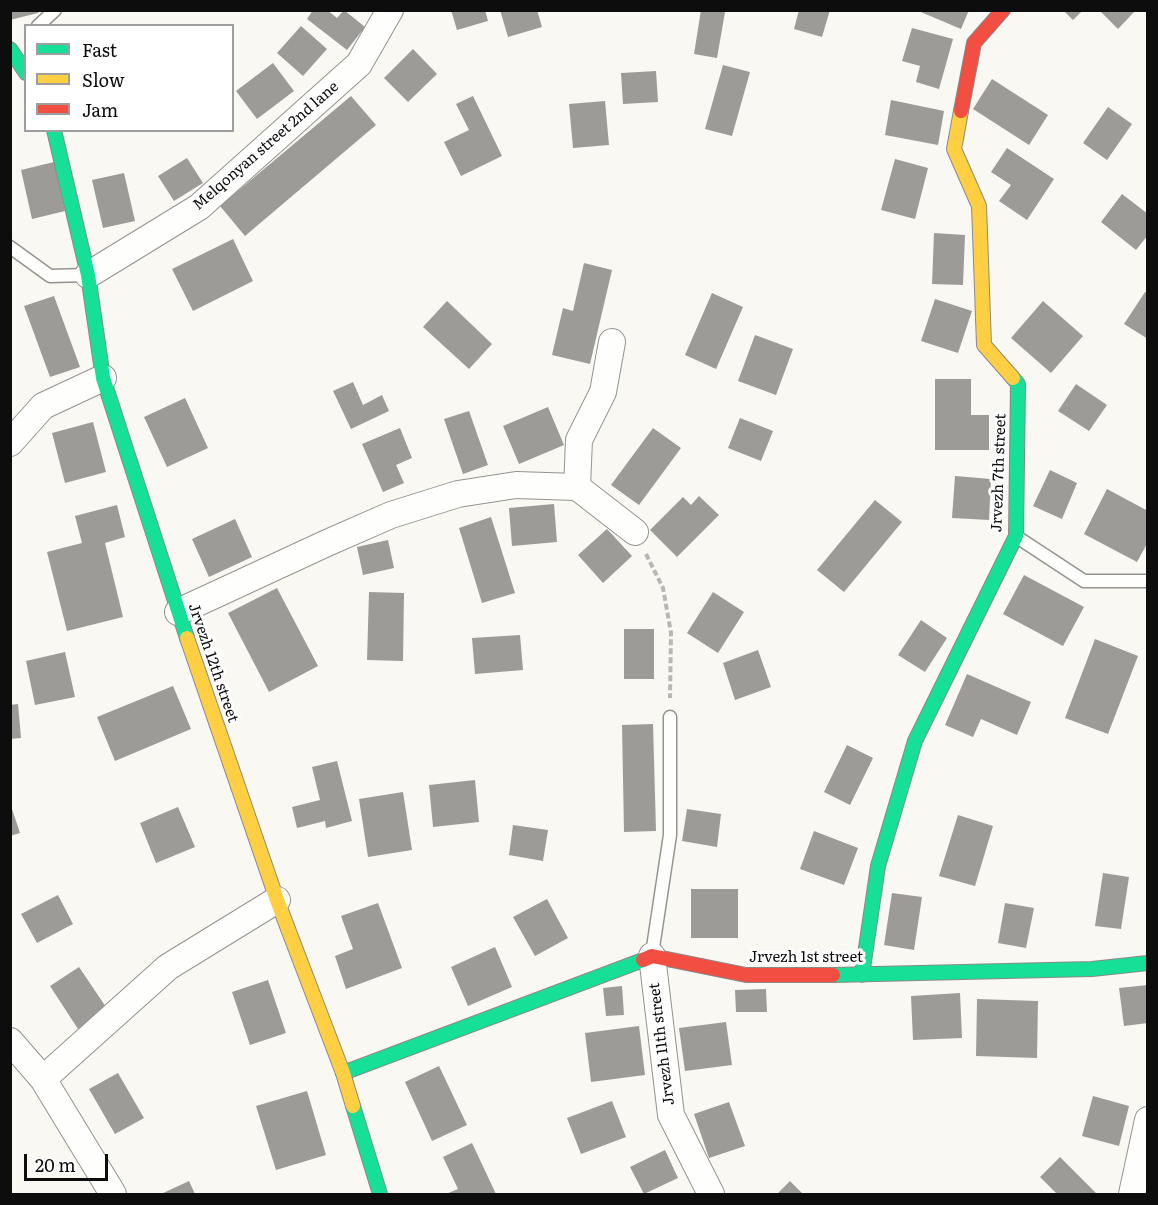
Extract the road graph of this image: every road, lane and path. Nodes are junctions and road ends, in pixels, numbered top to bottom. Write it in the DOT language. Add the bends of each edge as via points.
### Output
graph roads {
  1 [pos="55,10"];
  2 [pos="390,10"];
  3 [pos="1003,10"];
  4 [pos="40,24"];
  5 [pos="13,47"];
  6 [pos="24,69"];
  7 [pos="54,132"];
  8 [pos="10,247"];
  9 [pos="88,275"];
  10 [pos="612,342"];
  11 [pos="103,378"];
  12 [pos="10,443"];
  13 [pos="577,487"];
  14 [pos="635,532"];
  15 [pos="1016,536"];
  16 [pos="1148,581"];
  17 [pos="178,612"];
  18 [pos="670,717"];
  19 [pos="277,900"];
  20 [pos="652,956"];
  21 [pos="1148,963"];
  22 [pos="862,975"];
  23 [pos="10,1041"];
  24 [pos="343,1073"];
  25 [pos="43,1080"];
  26 [pos="1148,1120"];
  27 [pos="113,1194"];
  28 [pos="380,1194"];
  29 [pos="711,1194"];
  30 [pos="1132,1194"];
  1 -- 4 [label="lane"];
  2 -- 9 [label="street, Melqonyan street 2nd lane" via="359,64 199,207"];
  3 -- 15 [label="street, Jrvezh 7th street" via="974,43 954,149 980,206 984,345 1018,384"];
  5 -- 6 [label="street"];
  7 -- 9 [label="street, Jrvezh 12th street"];
  8 -- 9 [label="lane" via="50,276"];
  9 -- 11 [label="street, Jrvezh 12th street"];
  10 -- 13 [label="street" via="603,392 579,440"];
  11 -- 12 [label="street" via="43,406"];
  11 -- 17 [label="street, Jrvezh 12th street"];
  13 -- 14 [label="street"];
  13 -- 17 [label="street" via="516,485 458,494 391,515"];
  14 -- 18 [label="path" via="663,588 671,633"];
  15 -- 16 [label="lane" via="1084,581"];
  15 -- 22 [label="street, Jrvezh 7th street" via="915,741 879,866"];
  17 -- 19 [label="street, Jrvezh 12th street"];
  18 -- 20 [label="lane" via="670,835"];
  19 -- 24 [label="street, Jrvezh 12th street"];
  19 -- 25 [label="street" via="168,966"];
  20 -- 22 [label="street, Jrvezh 1st street" via="746,975"];
  20 -- 24 [label="street"];
  20 -- 29 [label="street, Jrvezh 11th street" via="671,1115"];
  21 -- 22 [label="street, Jrvezh 1st street" via="1092,969"];
  23 -- 25 [label="street"];
  24 -- 28 [label="street, Jrvezh 12th street"];
  25 -- 27 [label="street"];
  26 -- 30 [label="street"];
}
